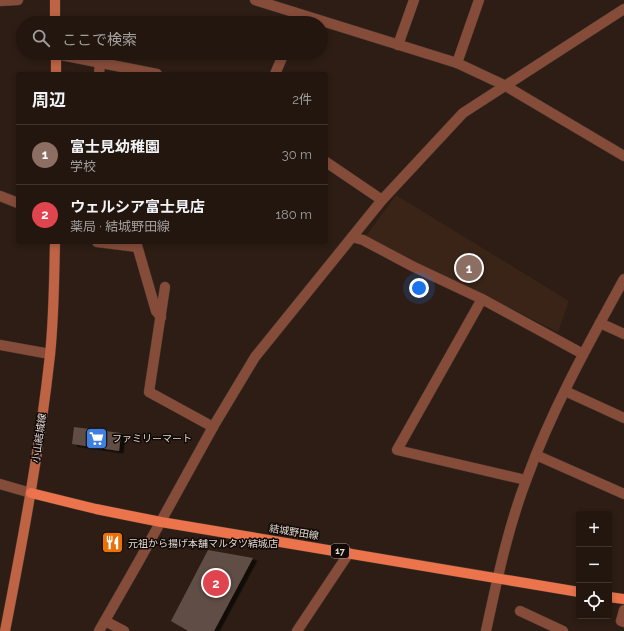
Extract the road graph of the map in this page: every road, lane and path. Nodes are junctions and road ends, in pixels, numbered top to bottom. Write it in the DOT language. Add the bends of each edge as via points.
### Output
graph roads {
  1 [pos="0,0"];
  2 [pos="18,0"];
  3 [pos="55,0"];
  4 [pos="255,0"];
  5 [pos="414,0"];
  6 [pos="480,0"];
  7 [pos="624,9"];
  8 [pos="55,16"];
  9 [pos="293,16"];
  10 [pos="328,26"];
  11 [pos="398,45"];
  12 [pos="56,60"];
  13 [pos="85,60"];
  14 [pos="281,60"];
  15 [pos="100,63"];
  16 [pos="457,64"];
  17 [pos="56,72"];
  18 [pos="99,72"];
  19 [pos="147,72"];
  20 [pos="276,72"];
  21 [pos="504,85"];
  22 [pos="624,156"];
  23 [pos="328,163"];
  24 [pos="0,196"];
  25 [pos="382,200"];
  26 [pos="16,202"];
  27 [pos="352,237"];
  28 [pos="55,244"];
  29 [pos="136,245"];
  30 [pos="624,279"];
  31 [pos="165,287"];
  32 [pos="482,299"];
  33 [pos="161,317"];
  34 [pos="600,323"];
  35 [pos="624,334"];
  36 [pos="0,345"];
  37 [pos="50,354"];
  38 [pos="583,354"];
  39 [pos="565,391"];
  40 [pos="624,418"];
  41 [pos="213,427"];
  42 [pos="536,455"];
  43 [pos="526,480"];
  44 [pos="0,484"];
  45 [pos="31,493"];
  46 [pos="624,494"];
  47 [pos="161,522"];
  48 [pos="349,553"];
  49 [pos="498,579"];
  50 [pos="576,592"];
  51 [pos="612,597"];
  52 [pos="624,599"];
  53 [pos="520,610"];
  54 [pos="624,610"];
  55 [pos="105,621"];
  56 [pos="623,621"];
  57 [pos="5,631"];
  58 [pos="99,631"];
  59 [pos="124,631"];
  60 [pos="297,631"];
  61 [pos="486,631"];
  62 [pos="563,631"];
  63 [pos="616,631"];
  1 -- 2 [label="street"];
  3 -- 8 [label="main road"];
  4 -- 9 [label="street"];
  5 -- 11 [label="street"];
  6 -- 16 [label="street"];
  7 -- 21 [label="street"];
  10 -- 11 [label="street"];
  11 -- 16 [label="street"];
  12 -- 17 [label="main road"];
  13 -- 15 [label="street"];
  14 -- 20 [label="street"];
  15 -- 18 [label="street"];
  15 -- 19 [label="street"];
  16 -- 21 [label="street"];
  21 -- 22 [label="street"];
  21 -- 25 [label="street" via="462,112"];
  23 -- 25 [label="street"];
  24 -- 26 [label="street"];
  25 -- 27 [label="street"];
  27 -- 32 [label="street" via="363,240"];
  27 -- 41 [label="street" via="255,357"];
  28 -- 37 [label="main road, 小山結城線"];
  29 -- 33 [label="street" via="156,312"];
  30 -- 34 [label="street"];
  31 -- 33 [label="street"];
  32 -- 38 [label="street"];
  32 -- 43 [label="street" via="397,450"];
  33 -- 41 [label="street" via="149,392"];
  34 -- 35 [label="street"];
  34 -- 38 [label="street"];
  36 -- 37 [label="street"];
  37 -- 45 [label="main road, 小山結城線"];
  38 -- 39 [label="street"];
  39 -- 40 [label="street"];
  39 -- 42 [label="street"];
  41 -- 47 [label="street"];
  42 -- 43 [label="street"];
  42 -- 46 [label="street"];
  43 -- 49 [label="street"];
  44 -- 45 [label="street"];
  45 -- 47 [label="main road, 結城野田線 / 17"];
  45 -- 57 [label="main road, 小山結城線"];
  47 -- 48 [label="main road, 結城野田線 / 17"];
  47 -- 55 [label="street"];
  48 -- 49 [label="main road, 結城野田線 / 17"];
  48 -- 60 [label="street"];
  49 -- 50 [label="main road, 結城野田線 / 17"];
  49 -- 61 [label="street"];
  51 -- 52 [label="main road"];
  53 -- 62 [label="street"];
  54 -- 56 [label="street"];
  55 -- 58 [label="street"];
  55 -- 59 [label="street"];
  56 -- 63 [label="street"];
}
